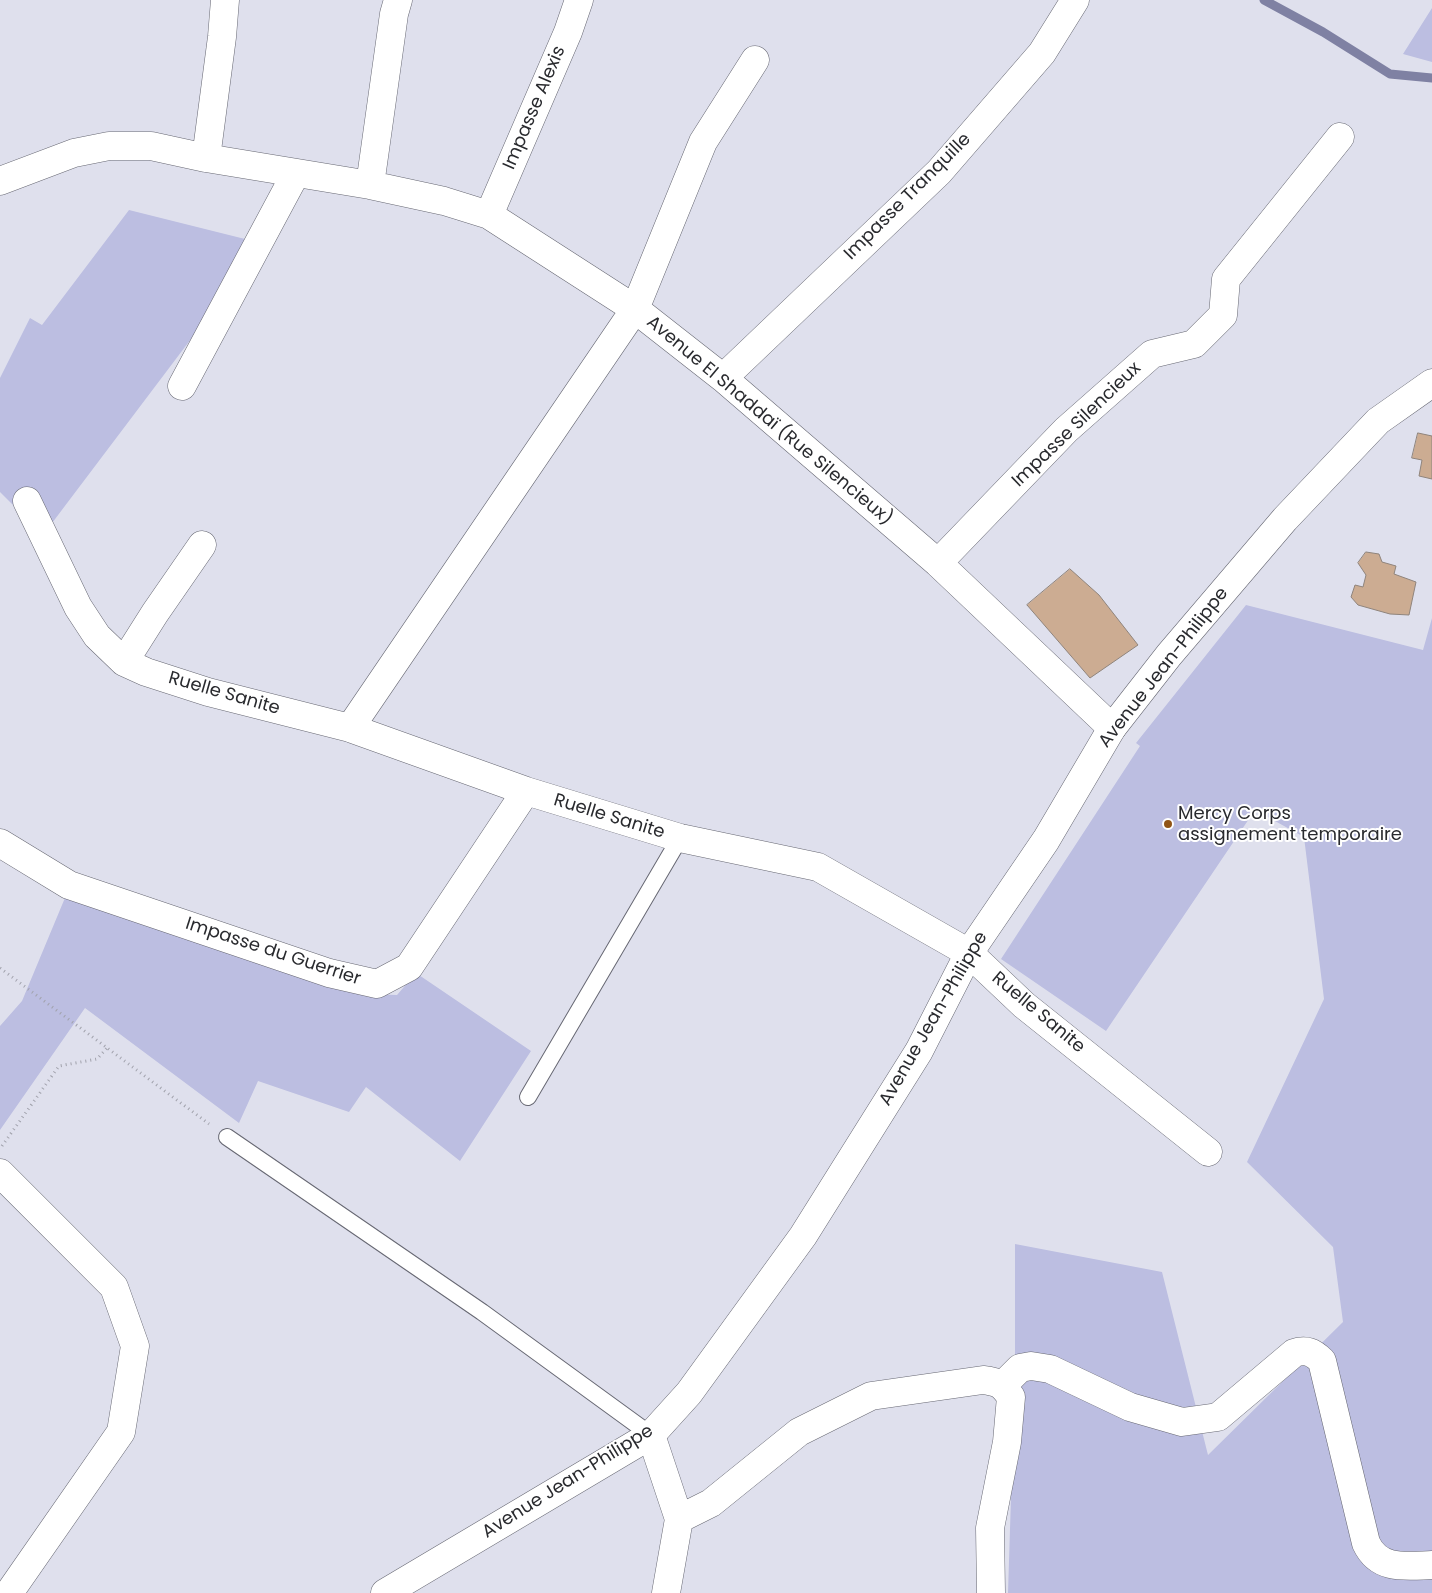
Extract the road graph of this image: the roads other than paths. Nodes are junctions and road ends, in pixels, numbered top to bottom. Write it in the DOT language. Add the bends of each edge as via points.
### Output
graph roads {
  1 [pos="225,0"];
  2 [pos="398,0"];
  3 [pos="579,0"];
  4 [pos="1074,0"];
  5 [pos="755,60"];
  6 [pos="1340,137"];
  7 [pos="206,158"];
  8 [pos="296,173"];
  9 [pos="0,182"];
  10 [pos="370,185"];
  11 [pos="489,215"];
  12 [pos="635,309"];
  13 [pos="723,378"];
  14 [pos="1432,383"];
  15 [pos="182,386"];
  16 [pos="27,501"];
  17 [pos="202,545"];
  18 [pos="938,563"];
  19 [pos="124,662"];
  20 [pos="350,728"];
  21 [pos="1112,728"];
  22 [pos="526,791"];
  23 [pos="680,838"];
  24 [pos="0,843"];
  25 [pos="969,953"];
  26 [pos="528,1097"];
  27 [pos="227,1138"];
  28 [pos="1208,1152"];
  29 [pos="0,1173"];
  30 [pos="1003,1386"];
  31 [pos="651,1435"];
  32 [pos="679,1519"];
  33 [pos="1432,1565"];
  34 [pos="9,1593"];
  35 [pos="385,1593"];
  36 [pos="666,1593"];
  37 [pos="991,1593"];
  1 -- 7 [label="street"];
  2 -- 10 [label="street"];
  3 -- 11 [label="street, Impasse Alexis"];
  4 -- 13 [label="street, Impasse Tranquille" via="1042,53 939,172"];
  5 -- 12 [label="street" via="703,142"];
  6 -- 18 [label="street, Impasse Silencieux" via="1226,278 1223,315 1194,344 1152,354 1066,430"];
  7 -- 8 [label="street, Avenue El Shaddaï (Rue Silencieux)"];
  7 -- 9 [label="street, Avenue El Shaddaï (Rue Silencieux)" via="151,146 109,146 74,153"];
  8 -- 10 [label="street, Avenue El Shaddaï (Rue Silencieux)"];
  8 -- 15 [label="street"];
  10 -- 11 [label="street, Avenue El Shaddaï (Rue Silencieux)" via="444,201"];
  11 -- 12 [label="street, Avenue El Shaddaï (Rue Silencieux)"];
  12 -- 13 [label="street, Avenue El Shaddaï (Rue Silencieux)"];
  12 -- 20 [label="street"];
  13 -- 18 [label="street, Avenue El Shaddaï (Rue Silencieux)"];
  14 -- 21 [label="street, Avenue Jean-Philippe" via="1378,421 1285,518 1169,654"];
  16 -- 19 [label="street, Ruelle Sanite" via="78,607 97,636"];
  17 -- 19 [label="street"];
  18 -- 21 [label="street, Avenue El Shaddaï (Rue Silencieux)"];
  19 -- 20 [label="street, Ruelle Sanite" via="208,692"];
  20 -- 22 [label="street, Ruelle Sanite"];
  21 -- 25 [label="street, Avenue Jean-Philippe" via="1046,840"];
  22 -- 23 [label="street, Ruelle Sanite"];
  22 -- 24 [label="street, Impasse du Guerrier" via="409,967 377,984 329,973 69,885"];
  23 -- 25 [label="street, Ruelle Sanite" via="818,867"];
  23 -- 26 [label="lane"];
  25 -- 28 [label="street, Ruelle Sanite" via="1024,1005"];
  25 -- 31 [label="street, Avenue Jean-Philippe" via="919,1051 803,1236 689,1393"];
  27 -- 31 [label="lane" via="482,1312"];
  29 -- 34 [label="street" via="114,1287 135,1346 121,1432"];
  30 -- 32 [label="street" via="983,1380 871,1396 799,1432 711,1503"];
  30 -- 33 [label="street" via="1020,1368 1050,1369 1130,1407 1182,1422 1218,1416 1294,1353 1309,1352 1322,1361 1370,1552 1394,1566"];
  30 -- 37 [label="street" via="1011,1397 1007,1442 990,1528"];
  31 -- 32 [label="street"];
  31 -- 35 [label="street, Avenue Jean-Philippe"];
  32 -- 36 [label="street"];
}
